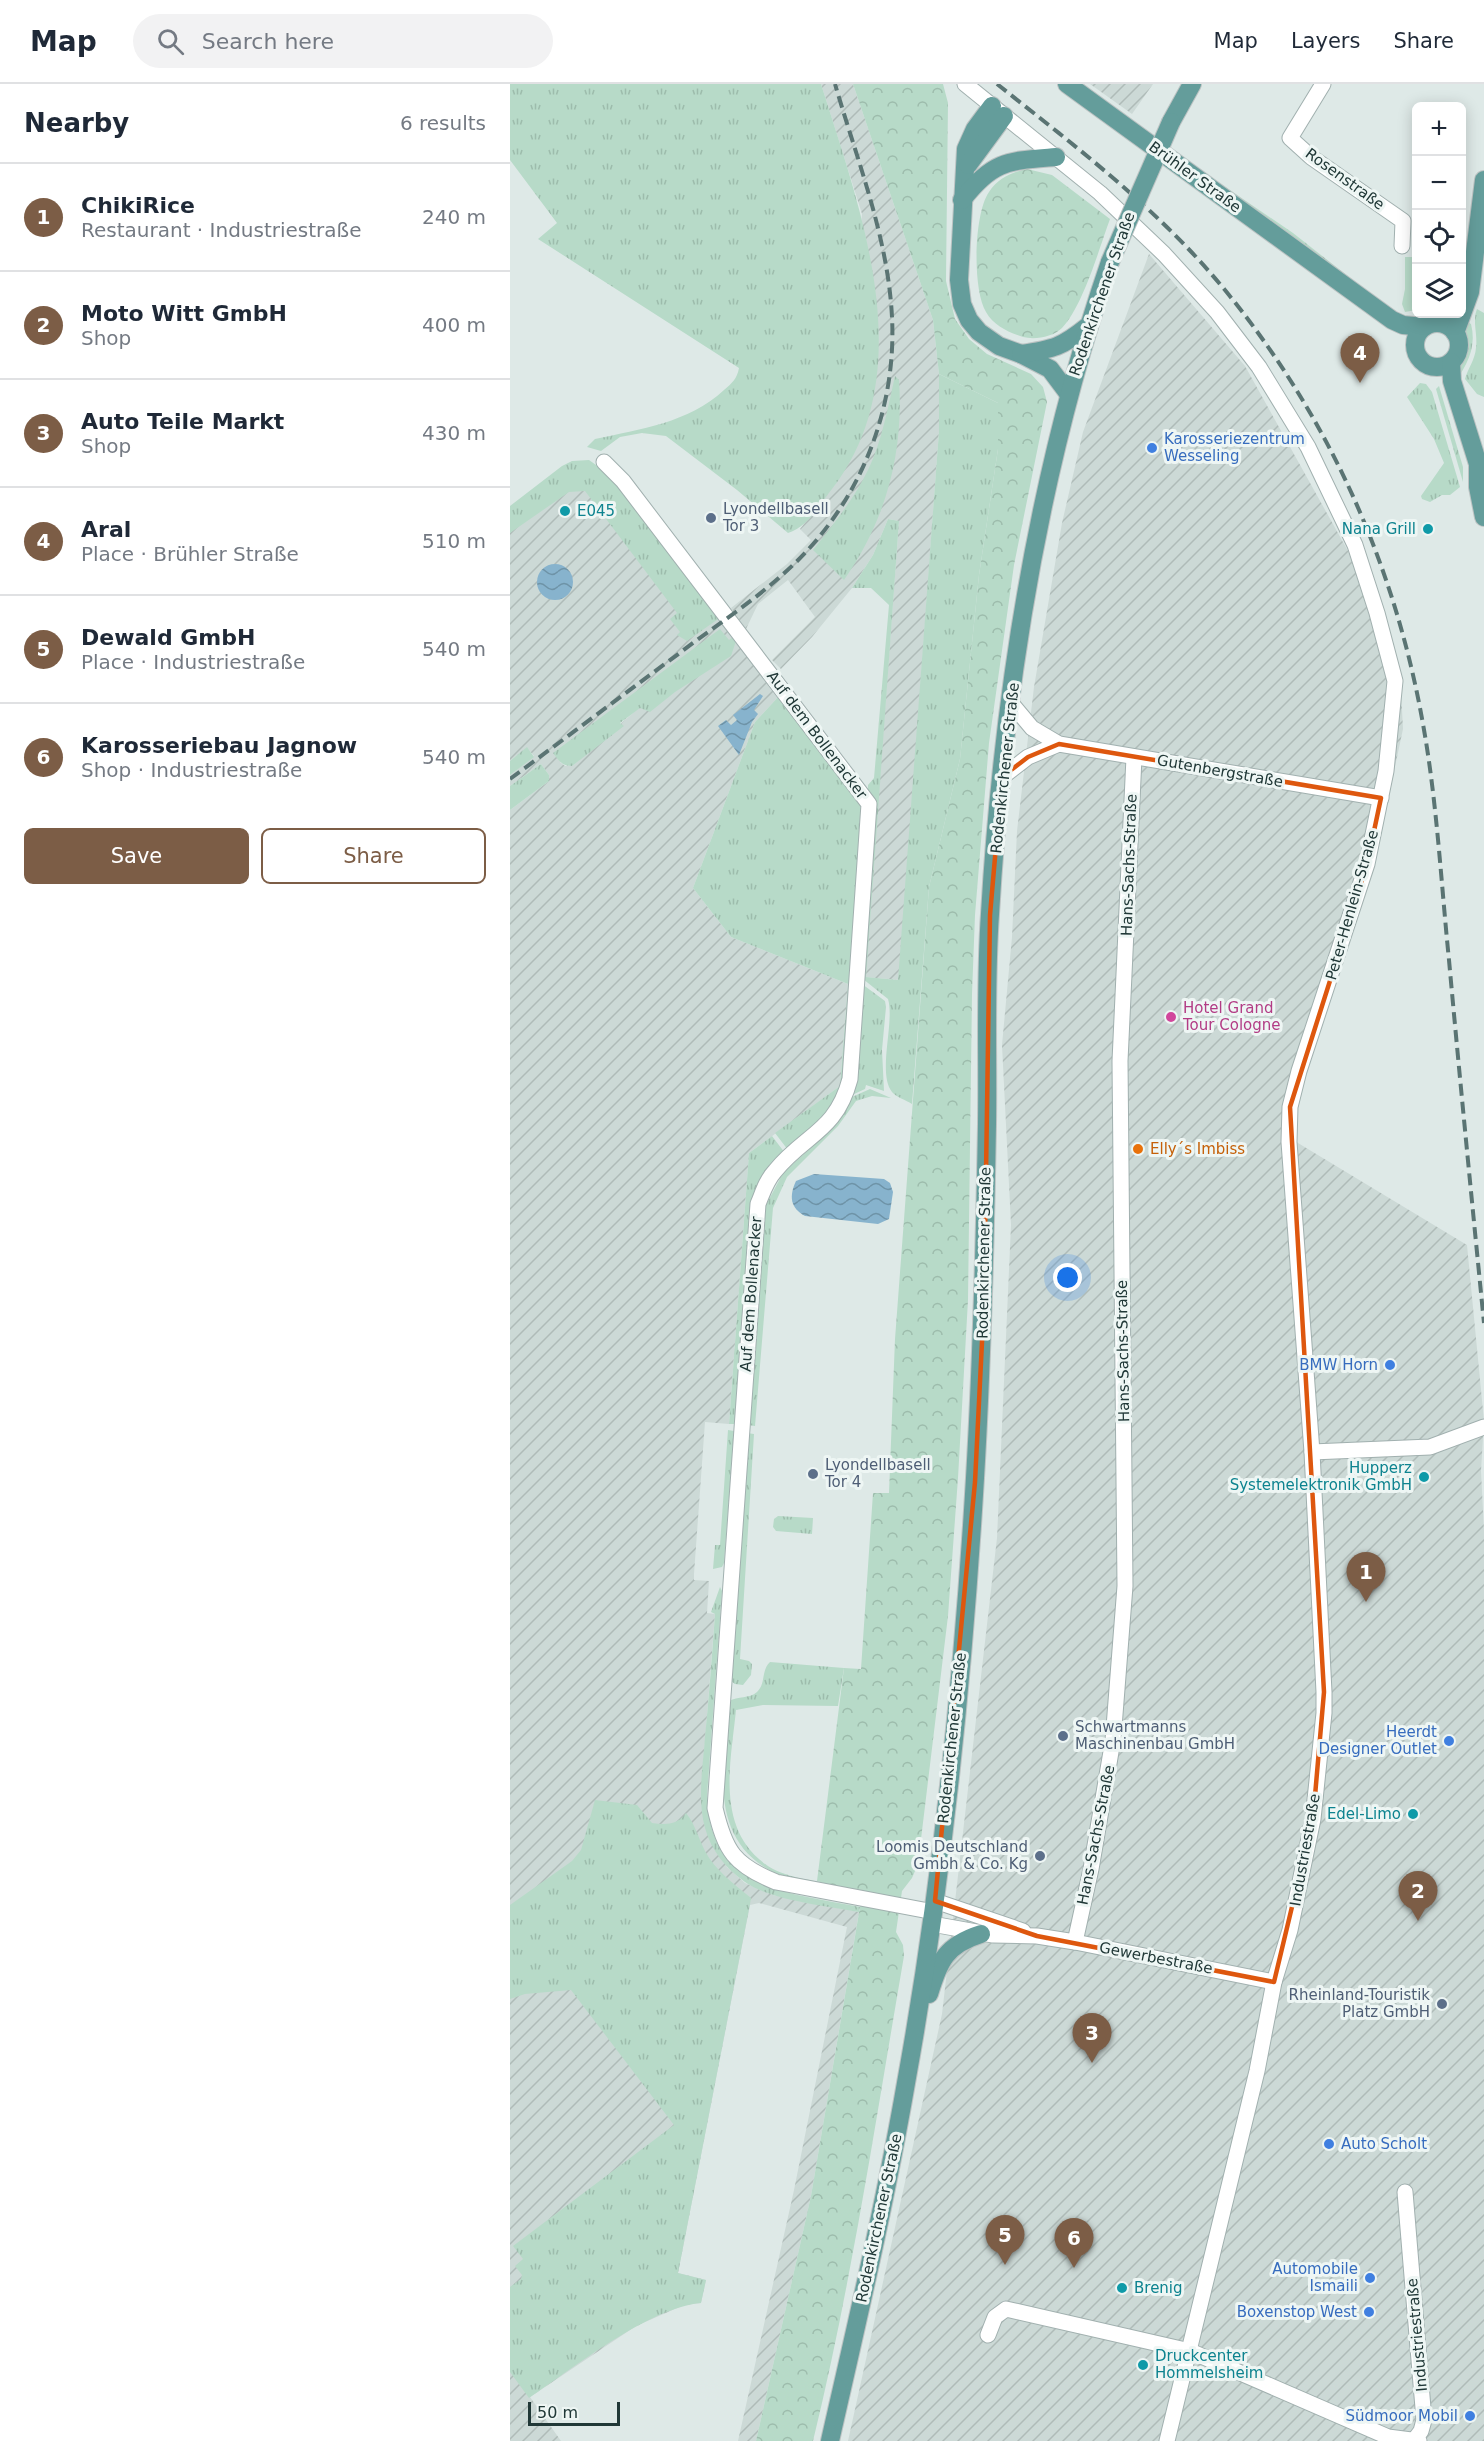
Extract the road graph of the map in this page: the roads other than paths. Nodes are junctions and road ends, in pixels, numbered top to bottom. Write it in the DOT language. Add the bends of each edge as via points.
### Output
graph roads {
  1 [pos="965,84"];
  2 [pos="1067,84"];
  3 [pos="1192,84"];
  4 [pos="1323,84"];
  5 [pos="998,111"];
  6 [pos="1056,157"];
  7 [pos="1484,180"];
  8 [pos="962,200"];
  9 [pos="1402,246"];
  10 [pos="1472,264"];
  11 [pos="1322,271"];
  12 [pos="1466,277"];
  13 [pos="1443,324"];
  14 [pos="1088,326"];
  15 [pos="1416,349"];
  16 [pos="1022,354"];
  17 [pos="1443,364"];
  18 [pos="1068,393"];
  19 [pos="604,462"];
  20 [pos="1484,517"];
  21 [pos="1011,703"];
  22 [pos="1059,744"];
  23 [pos="1134,757"];
  24 [pos="1002,777"];
  25 [pos="1381,798"];
  26 [pos="1303,1339"];
  27 [pos="1484,1427"];
  28 [pos="1312,1452"];
  29 [pos="933,1912"];
  30 [pos="981,1934"];
  31 [pos="1037,1936"];
  32 [pos="1075,1942"];
  33 [pos="1274,1982"];
  34 [pos="915,2029"];
  35 [pos="1405,2192"];
  36 [pos="988,2335"];
  37 [pos="1190,2351"];
  38 [pos="1417,2440"];
  39 [pos="830,2441"];
  40 [pos="1167,2441"];
  1 -- 5 [label="street, Peter-Henlein-Straße"];
  2 -- 11 [label="main road, Brühler Straße"];
  3 -- 14 [label="main road, Rodenkirchener Straße, bridge" via="1139,190"];
  4 -- 9 [label="street, Rosenstraße" via="1290,138 1403,221"];
  5 -- 6 [label="street, Peter-Henlein-Straße"];
  5 -- 8 [label="main road" via="965,169"];
  6 -- 8 [label="main road" via="1013,161 995,167"];
  6 -- 25 [label="street, Peter-Henlein-Straße" via="1164,254 1217,312 1259,367 1312,454 1355,545 1395,681"];
  7 -- 10 [label="main road"];
  8 -- 16 [label="main road" via="962,304 980,332 999,346"];
  10 -- 12 [label="main road"];
  10 -- 13 [label="main road" via="1470,292"];
  11 -- 13 [label="main road, Brühler Straße" via="1403,325"];
  11 -- 15 [label="main road, Brühler Straße" via="1368,318"];
  13 -- 15 [label="main road" via="1416,338"];
  13 -- 17 [label="main road" via="1458,340 1458,352"];
  14 -- 16 [label="main road" via="1052,350"];
  14 -- 18 [label="main road, Rodenkirchener Straße"];
  15 -- 17 [label="main road" via="1424,363"];
  16 -- 18 [label="main road" via="1050,369"];
  17 -- 20 [label="main road" via="1466,467 1478,487"];
  18 -- 21 [label="main road, Rodenkirchener Straße" via="1031,567"];
  19 -- 29 [label="street, Auf dem Bollenacker" via="623,481 869,804 850,1079 845,1098 828,1122 775,1170 758,1204 715,1808 721,1836 738,1862 776,1882"];
  21 -- 22 [label="street" via="1032,729"];
  21 -- 24 [label="main road, Rodenkirchener Straße"];
  22 -- 23 [label="street, Gutenbergstraße"];
  22 -- 24 [label="street" via="1028,757"];
  23 -- 25 [label="street, Gutenbergstraße"];
  23 -- 32 [label="street, Hans-Sachs-Straße" via="1120,1060 1125,1586 1113,1740"];
  24 -- 29 [label="main road, Rodenkirchener Straße" via="990,915 984,1302 975,1482 961,1657"];
  25 -- 26 [label="street, Peter-Henlein-Straße" via="1367,864 1290,1107"];
  26 -- 28 [label="street, Industriestraße"];
  27 -- 28 [label="street" via="1430,1448"];
  28 -- 33 [label="street, Industriestraße" via="1324,1713 1313,1819 1290,1930"];
  29 -- 30 [label="street, Gewerbestraße"];
  29 -- 31 [label="street, Gewerbestraße"];
  29 -- 34 [label="main road, Rodenkirchener Straße"];
  30 -- 31 [label="street, Gewerbestraße"];
  30 -- 34 [label="main road" via="955,1945 942,1958"];
  31 -- 32 [label="street, Gewerbestraße"];
  32 -- 33 [label="street, Gewerbestraße"];
  33 -- 37 [label="street, Industriestraße" via="1257,2072"];
  34 -- 39 [label="main road, Rodenkirchener Straße" via="877,2235"];
  35 -- 38 [label="street, Industriestraße" via="1424,2420"];
  36 -- 37 [label="street, Industriestraße" via="994,2317 1006,2309"];
  37 -- 38 [label="street, Industriestraße" via="1388,2437"];
  37 -- 40 [label="street, Industriestraße"];
}
